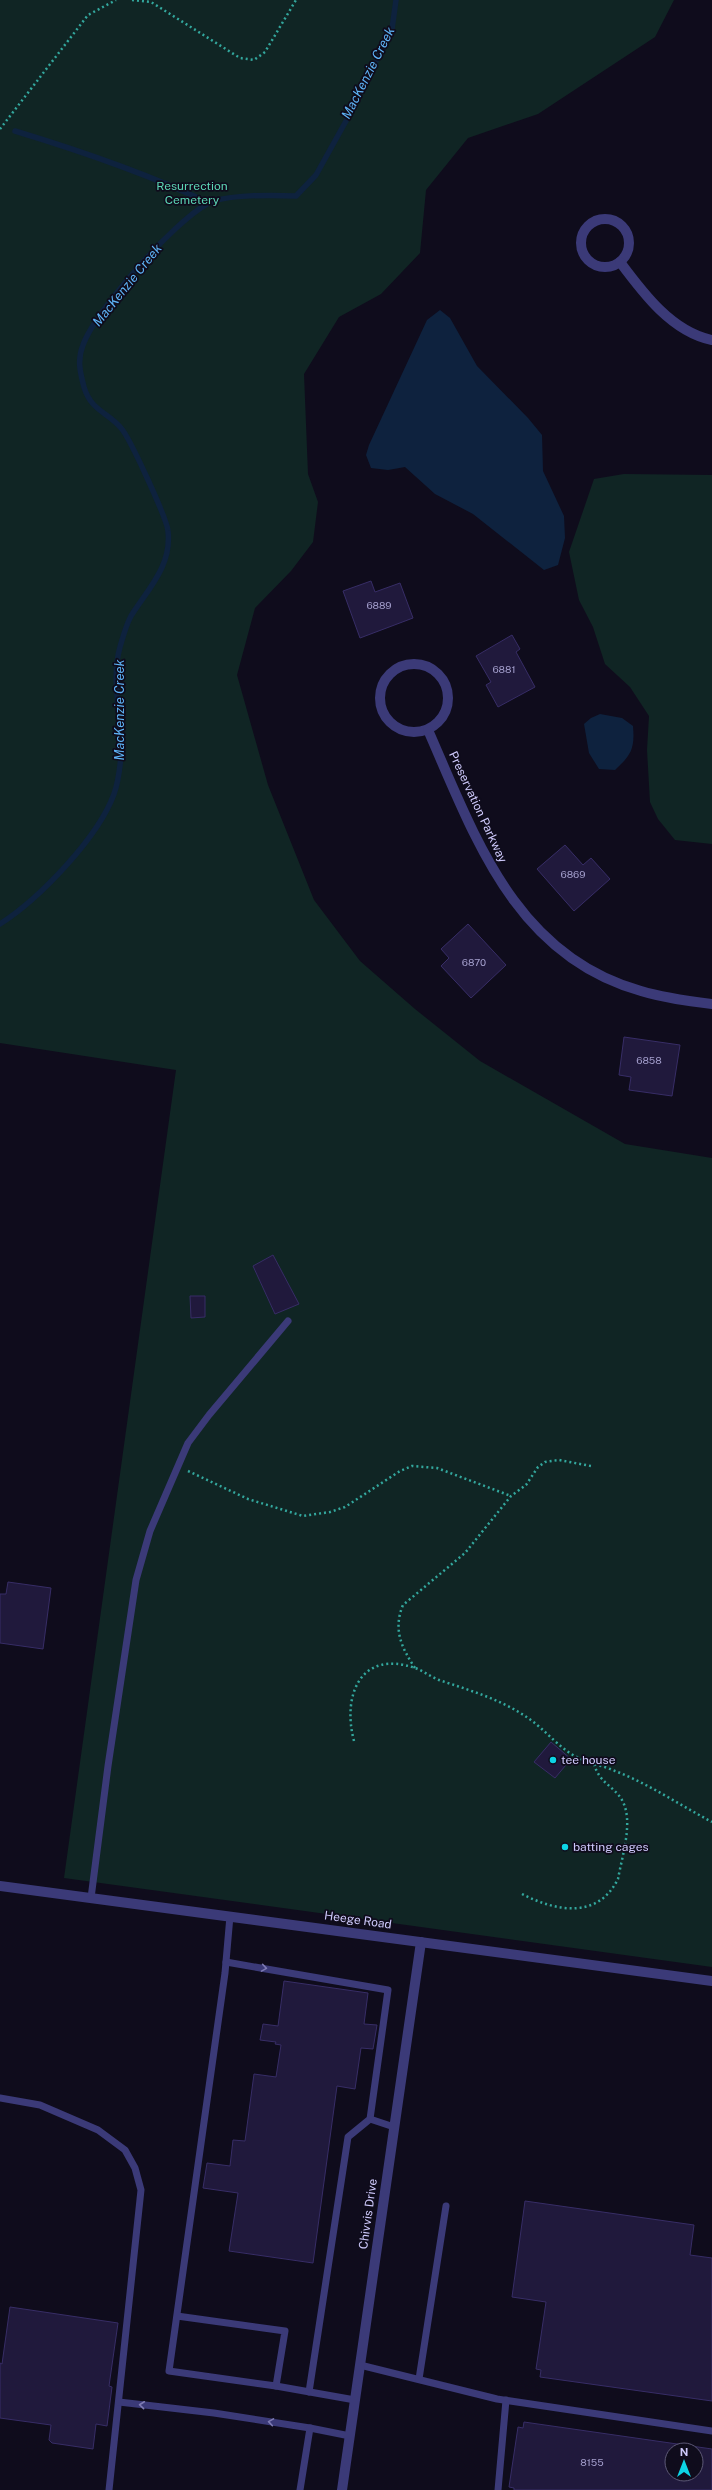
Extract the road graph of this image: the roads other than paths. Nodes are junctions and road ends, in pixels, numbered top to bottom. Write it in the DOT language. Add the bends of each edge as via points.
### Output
graph roads {
  1 [pos="620,262"];
  2 [pos="712,340"];
  3 [pos="428,730"];
  4 [pos="712,1004"];
  5 [pos="288,1321"];
  6 [pos="0,1886"];
  7 [pos="91,1898"];
  8 [pos="230,1916"];
  9 [pos="421,1942"];
  10 [pos="226,1962"];
  11 [pos="712,1980"];
  12 [pos="0,2098"];
  13 [pos="370,2119"];
  14 [pos="394,2127"];
  15 [pos="446,2206"];
  16 [pos="177,2316"];
  17 [pos="360,2365"];
  18 [pos="419,2379"];
  19 [pos="276,2386"];
  20 [pos="309,2392"];
  21 [pos="355,2400"];
  22 [pos="506,2400"];
  23 [pos="119,2402"];
  24 [pos="310,2428"];
  25 [pos="712,2431"];
  26 [pos="350,2436"];
  27 [pos="109,2490"];
  28 [pos="300,2490"];
  29 [pos="342,2490"];
  30 [pos="498,2490"];
  1 -- 1 [label="street" via="611,267 592,264 585,256 582,242 587,228 604,219 614,221 623,227 628,235 629,245 627,255"];
  1 -- 2 [label="street" via="657,307 697,337"];
  3 -- 3 [label="street" via="413,732 398,729 384,714 380,705 381,689 388,676 396,669 416,664 435,670 447,687 448,707 437,724"];
  3 -- 4 [label="street, Preservation Parkway" via="492,870 531,924 586,968 612,981 671,999"];
  5 -- 7 [label="lane" via="188,1443 150,1531 136,1580"];
  6 -- 7 [label="street, Heege Road"];
  7 -- 8 [label="street, Heege Road"];
  8 -- 9 [label="street, Heege Road"];
  8 -- 10 [label="lane"];
  9 -- 11 [label="street, Heege Road"];
  9 -- 14 [label="street, Chivvis Drive"];
  10 -- 13 [label="lane, one-way" via="388,1990"];
  10 -- 16 [label="lane"];
  12 -- 23 [label="lane" via="40,2106 98,2130 125,2150 135,2168 141,2190 140,2208"];
  13 -- 14 [label="lane"];
  13 -- 20 [label="lane" via="348,2137"];
  14 -- 17 [label="street, Chivvis Drive"];
  15 -- 18 [label="lane"];
  16 -- 19 [label="lane" via="169,2371"];
  16 -- 19 [label="lane" via="285,2331"];
  17 -- 18 [label="lane"];
  17 -- 21 [label="street, Chivvis Drive"];
  18 -- 22 [label="lane"];
  19 -- 20 [label="lane"];
  20 -- 21 [label="lane"];
  21 -- 26 [label="street, Chivvis Drive"];
  22 -- 25 [label="lane"];
  22 -- 30 [label="lane"];
  24 -- 23 [label="lane, one-way"];
  23 -- 27 [label="lane"];
  24 -- 26 [label="lane"];
  24 -- 28 [label="lane"];
  26 -- 29 [label="street, Chivvis Drive"];
}
